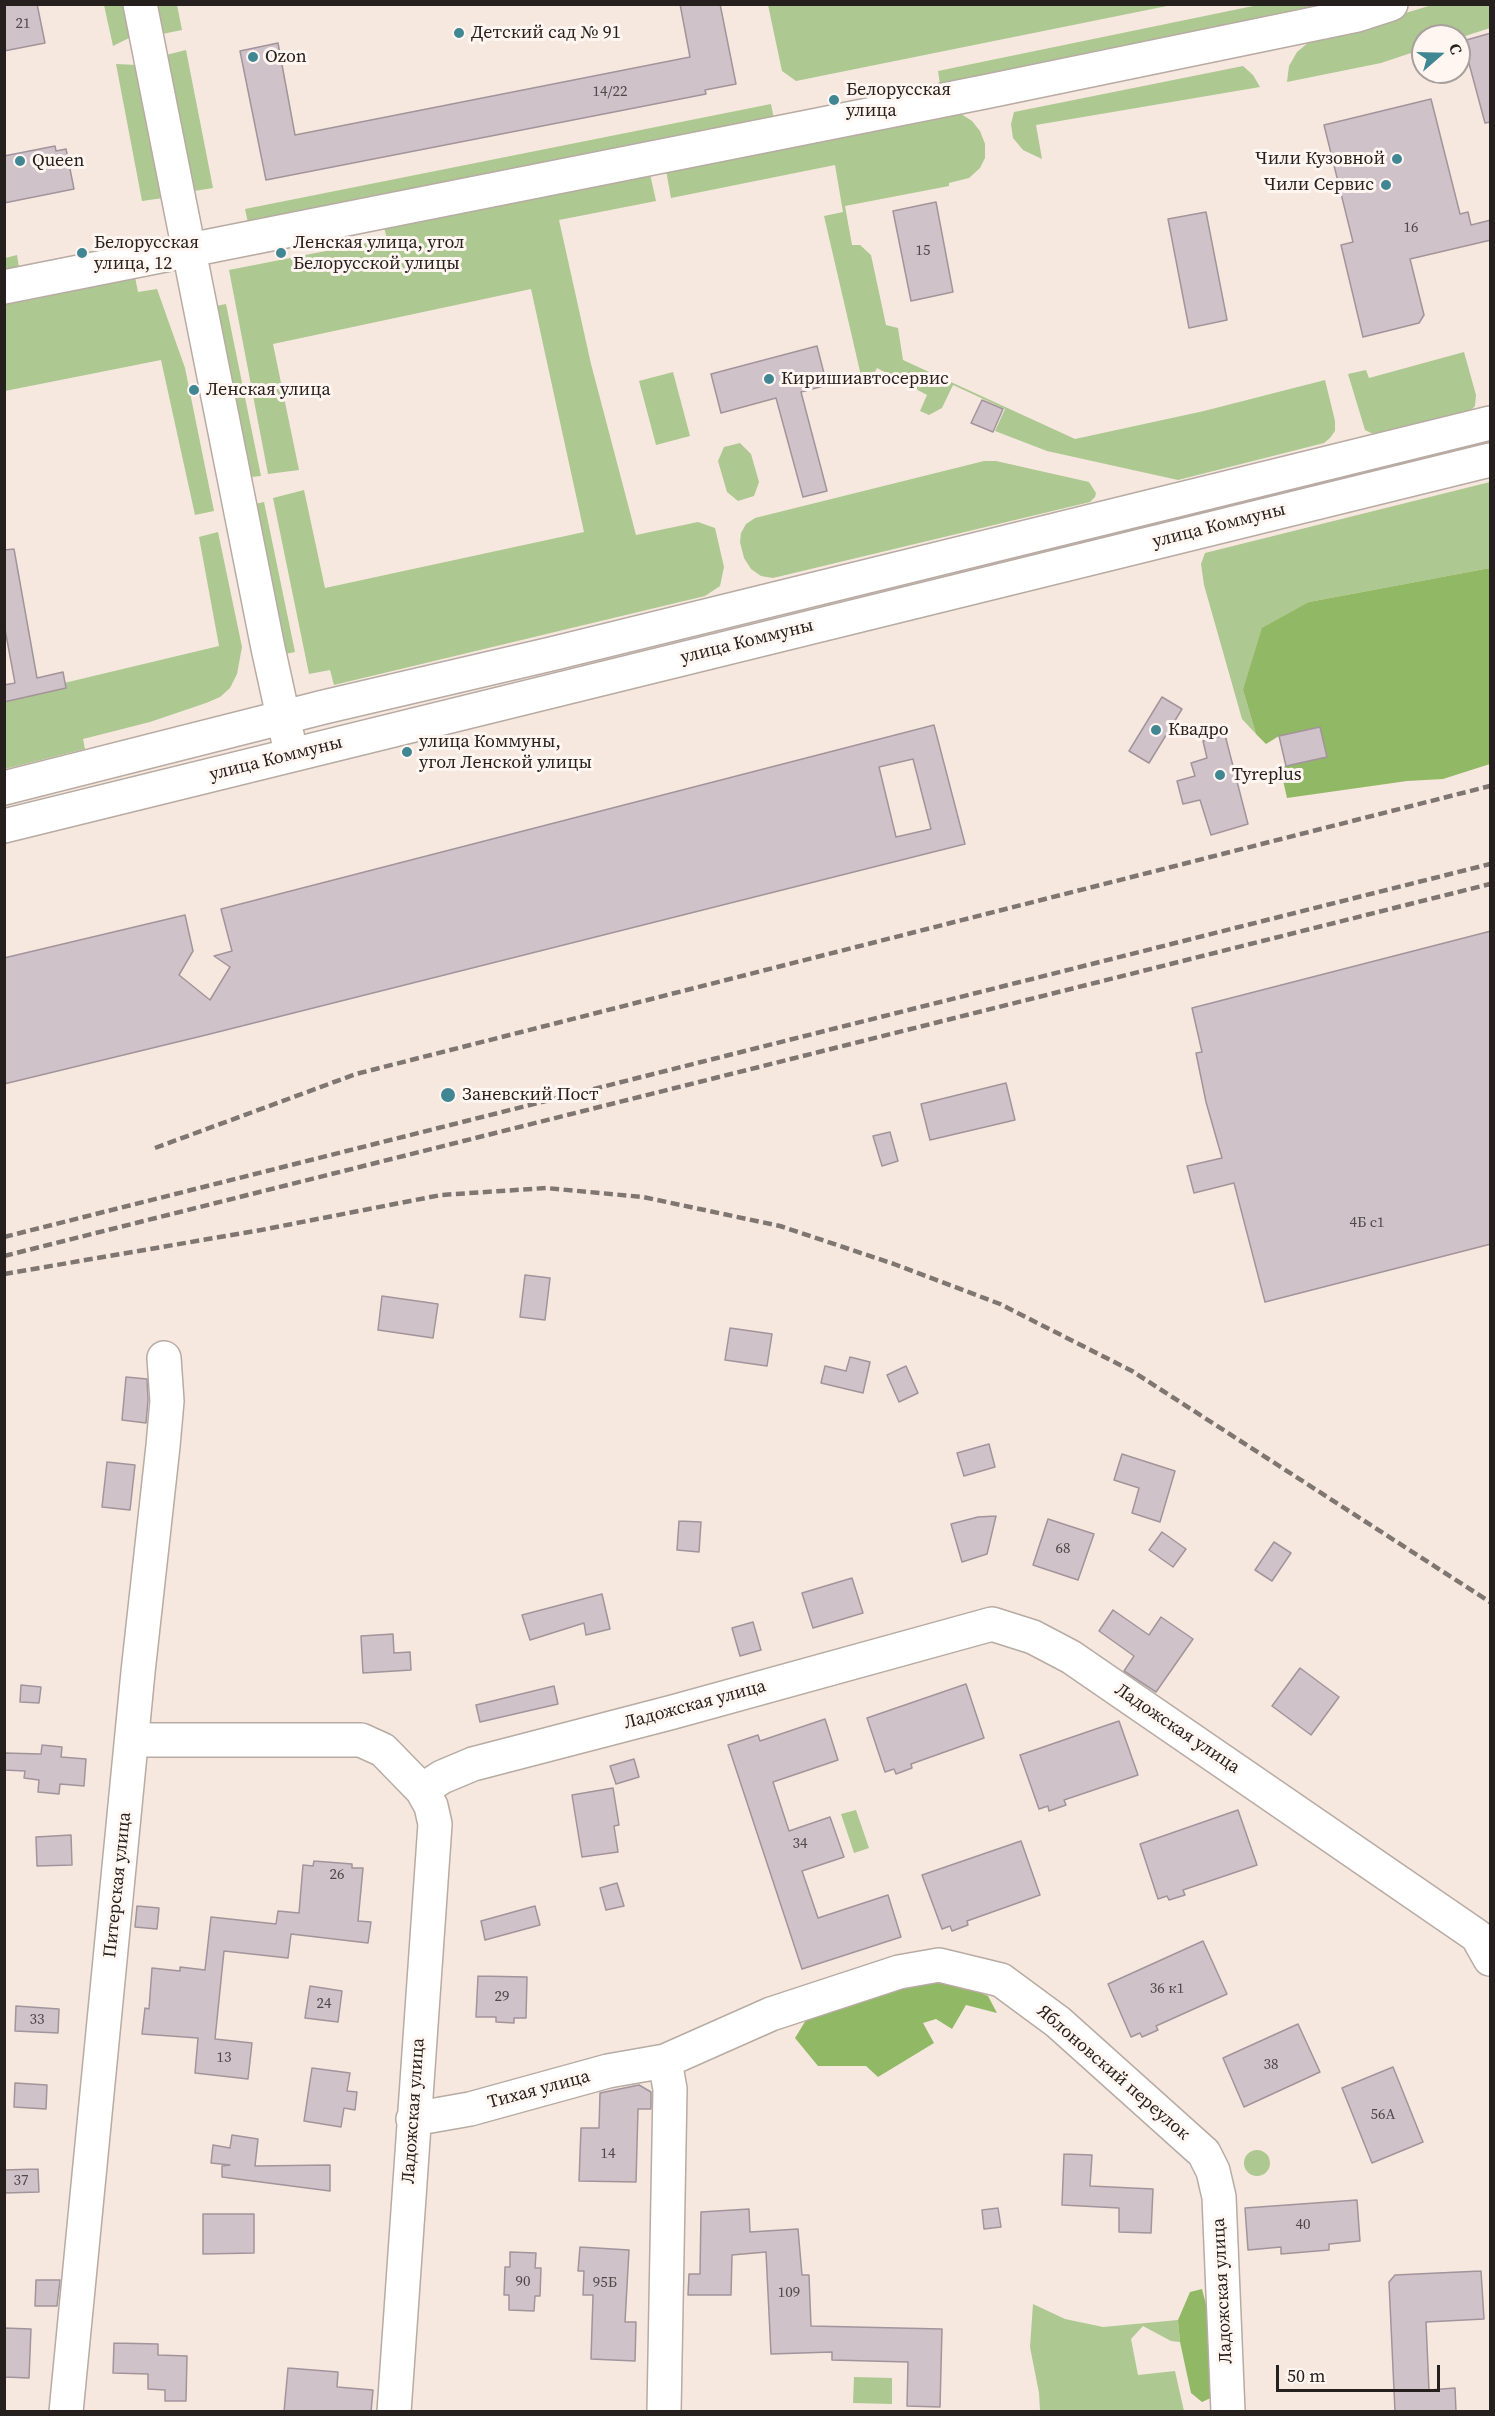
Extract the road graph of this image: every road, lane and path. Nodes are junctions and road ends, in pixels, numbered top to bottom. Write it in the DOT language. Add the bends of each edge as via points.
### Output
graph roads {
  1 [pos="140,4"];
  2 [pos="1391,4"];
  3 [pos="189,250"];
  4 [pos="4,287"];
  5 [pos="1491,423"];
  6 [pos="1491,459"];
  7 [pos="284,717"];
  8 [pos="292,755"];
  9 [pos="4,788"];
  10 [pos="4,826"];
  11 [pos="164,1358"];
  12 [pos="132,1740"];
  13 [pos="422,1790"];
  14 [pos="1491,1959"];
  15 [pos="666,2061"];
  16 [pos="413,2119"];
  17 [pos="1213,2171"];
  18 [pos="66,2412"];
  19 [pos="393,2412"];
  20 [pos="664,2412"];
  21 [pos="1228,2412"];
  1 -- 3 [label="street"];
  2 -- 3 [label="street" via="1358,15 984,92"];
  3 -- 4 [label="street"];
  3 -- 7 [label="street"];
  5 -- 7 [label="street, улица Коммуны"];
  6 -- 8 [label="street, улица Коммуны"];
  7 -- 8 [label="street"];
  7 -- 9 [label="street, улица Коммуны"];
  8 -- 10 [label="street, улица Коммуны"];
  11 -- 12 [label="street, Питерская улица" via="167,1401"];
  12 -- 13 [label="street" via="361,1740 383,1750"];
  12 -- 18 [label="street, Питерская улица"];
  13 -- 14 [label="street, Ладожская улица" via="473,1764 992,1624 1033,1637 1071,1657 1477,1936"];
  13 -- 16 [label="street, Ладожская улица" via="435,1824"];
  15 -- 16 [label="street, Тихая улица" via="608,2071 470,2109"];
  15 -- 17 [label="street, Яблоновский переулок" via="771,2014 899,1972 939,1965 1001,1980 1058,2022 1204,2153"];
  15 -- 20 [label="street" via="670,2089"];
  16 -- 19 [label="street, Ладожская улица"];
  17 -- 21 [label="street, Ладожская улица" via="1219,2197"];
}
